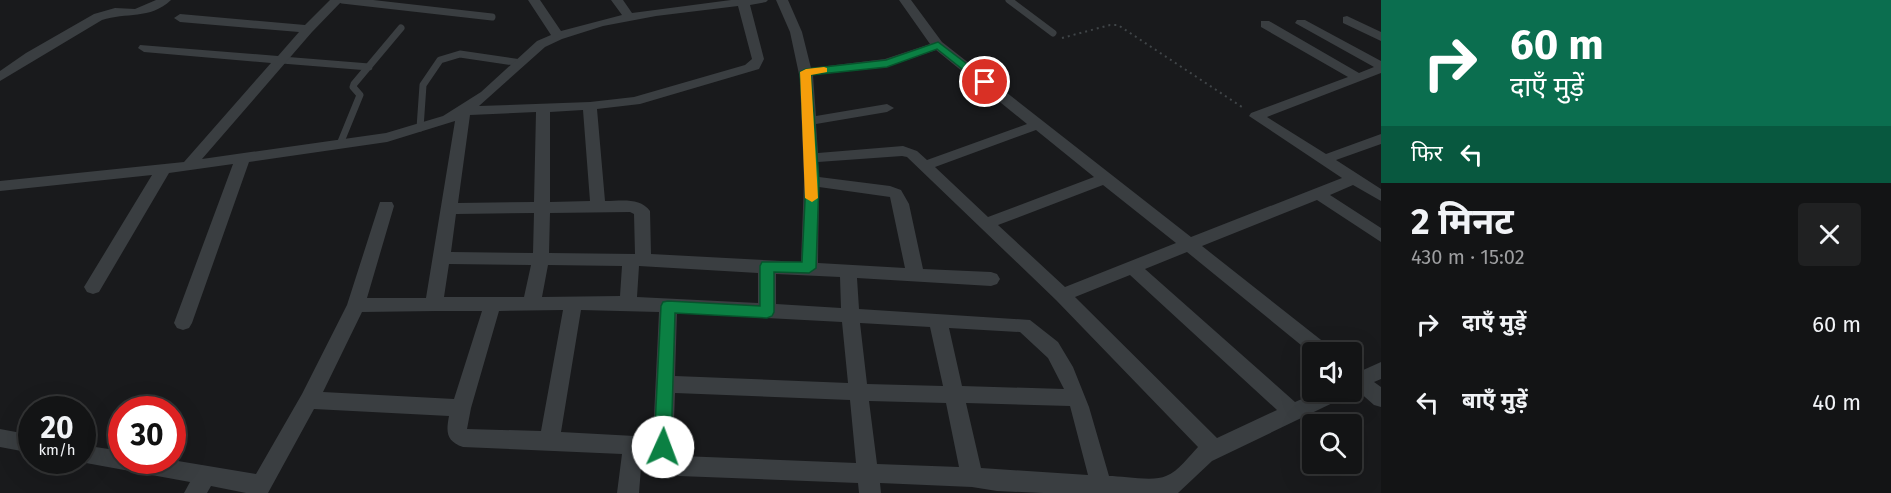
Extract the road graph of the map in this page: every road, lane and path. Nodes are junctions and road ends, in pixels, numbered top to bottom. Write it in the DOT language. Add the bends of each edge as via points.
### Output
graph roads {
  1 [pos="165,0"];
  2 [pos="337,0"];
  3 [pos="342,0"];
  4 [pos="405,0"];
  5 [pos="534,0"];
  6 [pos="617,0"];
  7 [pos="762,0"];
  8 [pos="782,0"];
  9 [pos="905,0"];
  10 [pos="1009,0"];
  11 [pos="751,1"];
  12 [pos="706,2"];
  13 [pos="399,5"];
  14 [pos="492,17"];
  15 [pos="628,17"];
  16 [pos="180,18"];
  17 [pos="1347,20"];
  18 [pos="1301,23"];
  19 [pos="1264,24"];
  20 [pos="401,28"];
  21 [pos="308,30"];
  22 [pos="1053,33"];
  23 [pos="558,36"];
  24 [pos="1381,37"];
  25 [pos="938,45"];
  26 [pos="144,48"];
  27 [pos="282,60"];
  28 [pos="521,63"];
  29 [pos="369,67"];
  30 [pos="1381,68"];
  31 [pos="806,72"];
  32 [pos="0,77"];
  33 [pos="1359,78"];
  34 [pos="590,106"];
  35 [pos="543,108"];
  36 [pos="887,108"];
  37 [pos="464,111"];
  38 [pos="1256,116"];
  39 [pos="809,121"];
  40 [pos="1037,125"];
  41 [pos="420,128"];
  42 [pos="1381,139"];
  43 [pos="340,144"];
  44 [pos="243,158"];
  45 [pos="811,158"];
  46 [pos="1323,160"];
  47 [pos="189,166"];
  48 [pos="924,166"];
  49 [pos="164,168"];
  50 [pos="1104,179"];
  51 [pos="1355,179"];
  52 [pos="812,181"];
  53 [pos="0,186"];
  54 [pos="1320,195"];
  55 [pos="1381,195"];
  56 [pos="386,206"];
  57 [pos="598,206"];
  58 [pos="542,207"];
  59 [pos="449,209"];
  60 [pos="985,224"];
  61 [pos="1381,236"];
  62 [pos="1188,246"];
  63 [pos="442,258"];
  64 [pos="541,259"];
  65 [pos="637,261"];
  66 [pos="767,266"];
  67 [pos="809,268"];
  68 [pos="1133,268"];
  69 [pos="848,270"];
  70 [pos="915,273"];
  71 [pos="992,279"];
  72 [pos="93,287"];
  73 [pos="1062,295"];
  74 [pos="628,303"];
  75 [pos="531,304"];
  76 [pos="356,305"];
  77 [pos="573,305"];
  78 [pos="434,306"];
  79 [pos="492,306"];
  80 [pos="668,306"];
  81 [pos="767,312"];
  82 [pos="850,316"];
  83 [pos="938,321"];
  84 [pos="183,323"];
  85 [pos="1310,342"];
  86 [pos="1381,370"];
  87 [pos="1362,377"];
  88 [pos="666,384"];
  89 [pos="1362,386"];
  90 [pos="858,393"];
  91 [pos="956,395"];
  92 [pos="1076,398"];
  93 [pos="1381,399"];
  94 [pos="309,400"];
  95 [pos="1314,402"];
  96 [pos="461,408"];
  97 [pos="1293,412"];
  98 [pos="0,438"];
  99 [pos="549,440"];
  100 [pos="18,441"];
  101 [pos="633,444"];
  102 [pos="663,447"];
  103 [pos="1215,450"];
  104 [pos="96,458"];
  105 [pos="972,477"];
  106 [pos="869,483"];
  107 [pos="200,485"];
  108 [pos="998,487"];
  109 [pos="260,489"];
  110 [pos="1102,490"];
  111 [pos="628,493"];
  1 -- 32 [label="street" via="137,13 115,12 98,17"];
  2 -- 21 [label="street"];
  3 -- 13 [label="lane"];
  4 -- 13 [label="lane"];
  5 -- 23 [label="street"];
  6 -- 15 [label="street"];
  7 -- 11 [label="street"];
  8 -- 31 [label="street" via="796,32"];
  9 -- 25 [label="street"];
  10 -- 22 [label="lane"];
  11 -- 12 [label="street"];
  11 -- 34 [label="street" via="758,59 754,66 652,97"];
  12 -- 15 [label="street"];
  13 -- 14 [label="lane"];
  15 -- 23 [label="street"];
  16 -- 21 [label="street"];
  17 -- 24 [label="street"];
  18 -- 30 [label="street"];
  19 -- 33 [label="street"];
  20 -- 29 [label="lane"];
  21 -- 27 [label="street"];
  22 -- 38 [label="path" via="1068,37 1118,26"];
  23 -- 28 [label="street" via="541,44"];
  25 -- 31 [label="street" via="887,63"];
  25 -- 40 [label="street"];
  26 -- 27 [label="street"];
  27 -- 29 [label="lane"];
  27 -- 47 [label="street"];
  28 -- 37 [label="street"];
  28 -- 41 [label="lane" via="460,54 440,60 423,85"];
  29 -- 43 [label="lane" via="352,87 360,95"];
  30 -- 33 [label="street"];
  31 -- 39 [label="street"];
  33 -- 38 [label="street"];
  34 -- 35 [label="street"];
  34 -- 57 [label="street"];
  35 -- 37 [label="street"];
  35 -- 58 [label="street"];
  36 -- 39 [label="street"];
  37 -- 41 [label="street"];
  37 -- 59 [label="street"];
  38 -- 46 [label="street"];
  39 -- 45 [label="street"];
  40 -- 48 [label="street"];
  40 -- 50 [label="street"];
  41 -- 43 [label="street"];
  42 -- 46 [label="street"];
  43 -- 44 [label="street"];
  44 -- 47 [label="street"];
  44 -- 84 [label="street"];
  45 -- 48 [label="street" via="903,151"];
  45 -- 52 [label="street"];
  46 -- 51 [label="street"];
  47 -- 49 [label="street"];
  48 -- 60 [label="street"];
  49 -- 53 [label="street"];
  49 -- 72 [label="street"];
  50 -- 60 [label="street"];
  50 -- 62 [label="street"];
  51 -- 54 [label="street"];
  51 -- 55 [label="street"];
  52 -- 67 [label="street"];
  52 -- 70 [label="street" via="896,194"];
  54 -- 61 [label="street"];
  54 -- 62 [label="street"];
  56 -- 76 [label="street"];
  57 -- 58 [label="street"];
  57 -- 65 [label="street" via="633,206 642,211"];
  58 -- 59 [label="street"];
  58 -- 64 [label="street"];
  59 -- 63 [label="street"];
  60 -- 73 [label="street"];
  62 -- 68 [label="street"];
  62 -- 85 [label="street"];
  63 -- 64 [label="street"];
  63 -- 78 [label="street"];
  64 -- 65 [label="street"];
  64 -- 75 [label="street"];
  65 -- 66 [label="street"];
  65 -- 74 [label="street"];
  66 -- 67 [label="street"];
  66 -- 81 [label="street"];
  67 -- 69 [label="street"];
  68 -- 73 [label="street"];
  68 -- 97 [label="street"];
  69 -- 70 [label="street"];
  69 -- 82 [label="street"];
  70 -- 71 [label="street"];
  73 -- 103 [label="street"];
  74 -- 77 [label="street"];
  74 -- 80 [label="street"];
  75 -- 77 [label="street"];
  75 -- 79 [label="street"];
  76 -- 78 [label="street"];
  76 -- 94 [label="street"];
  77 -- 99 [label="street"];
  78 -- 79 [label="street"];
  79 -- 96 [label="street"];
  80 -- 81 [label="street"];
  80 -- 88 [label="street"];
  81 -- 82 [label="street"];
  82 -- 83 [label="street"];
  82 -- 90 [label="street"];
  83 -- 91 [label="street"];
  83 -- 92 [label="street" via="1024,326 1058,356"];
  86 -- 87 [label="street"];
  88 -- 90 [label="street"];
  88 -- 102 [label="street"];
  89 -- 93 [label="street"];
  90 -- 91 [label="street"];
  90 -- 106 [label="street"];
  91 -- 92 [label="street"];
  91 -- 105 [label="street"];
  92 -- 110 [label="street"];
  94 -- 96 [label="street"];
  94 -- 109 [label="street"];
  95 -- 97 [label="street"];
  96 -- 99 [label="street" via="456,432 463,438"];
  97 -- 103 [label="street"];
  98 -- 100 [label="street"];
  99 -- 101 [label="street"];
  101 -- 102 [label="street"];
  101 -- 111 [label="street"];
  102 -- 106 [label="street" via="668,460 679,466"];
  103 -- 110 [label="street" via="1200,458 1170,486"];
  104 -- 107 [label="street"];
  105 -- 106 [label="street"];
  105 -- 108 [label="street"];
  107 -- 109 [label="street"];
  108 -- 110 [label="street"];
}
